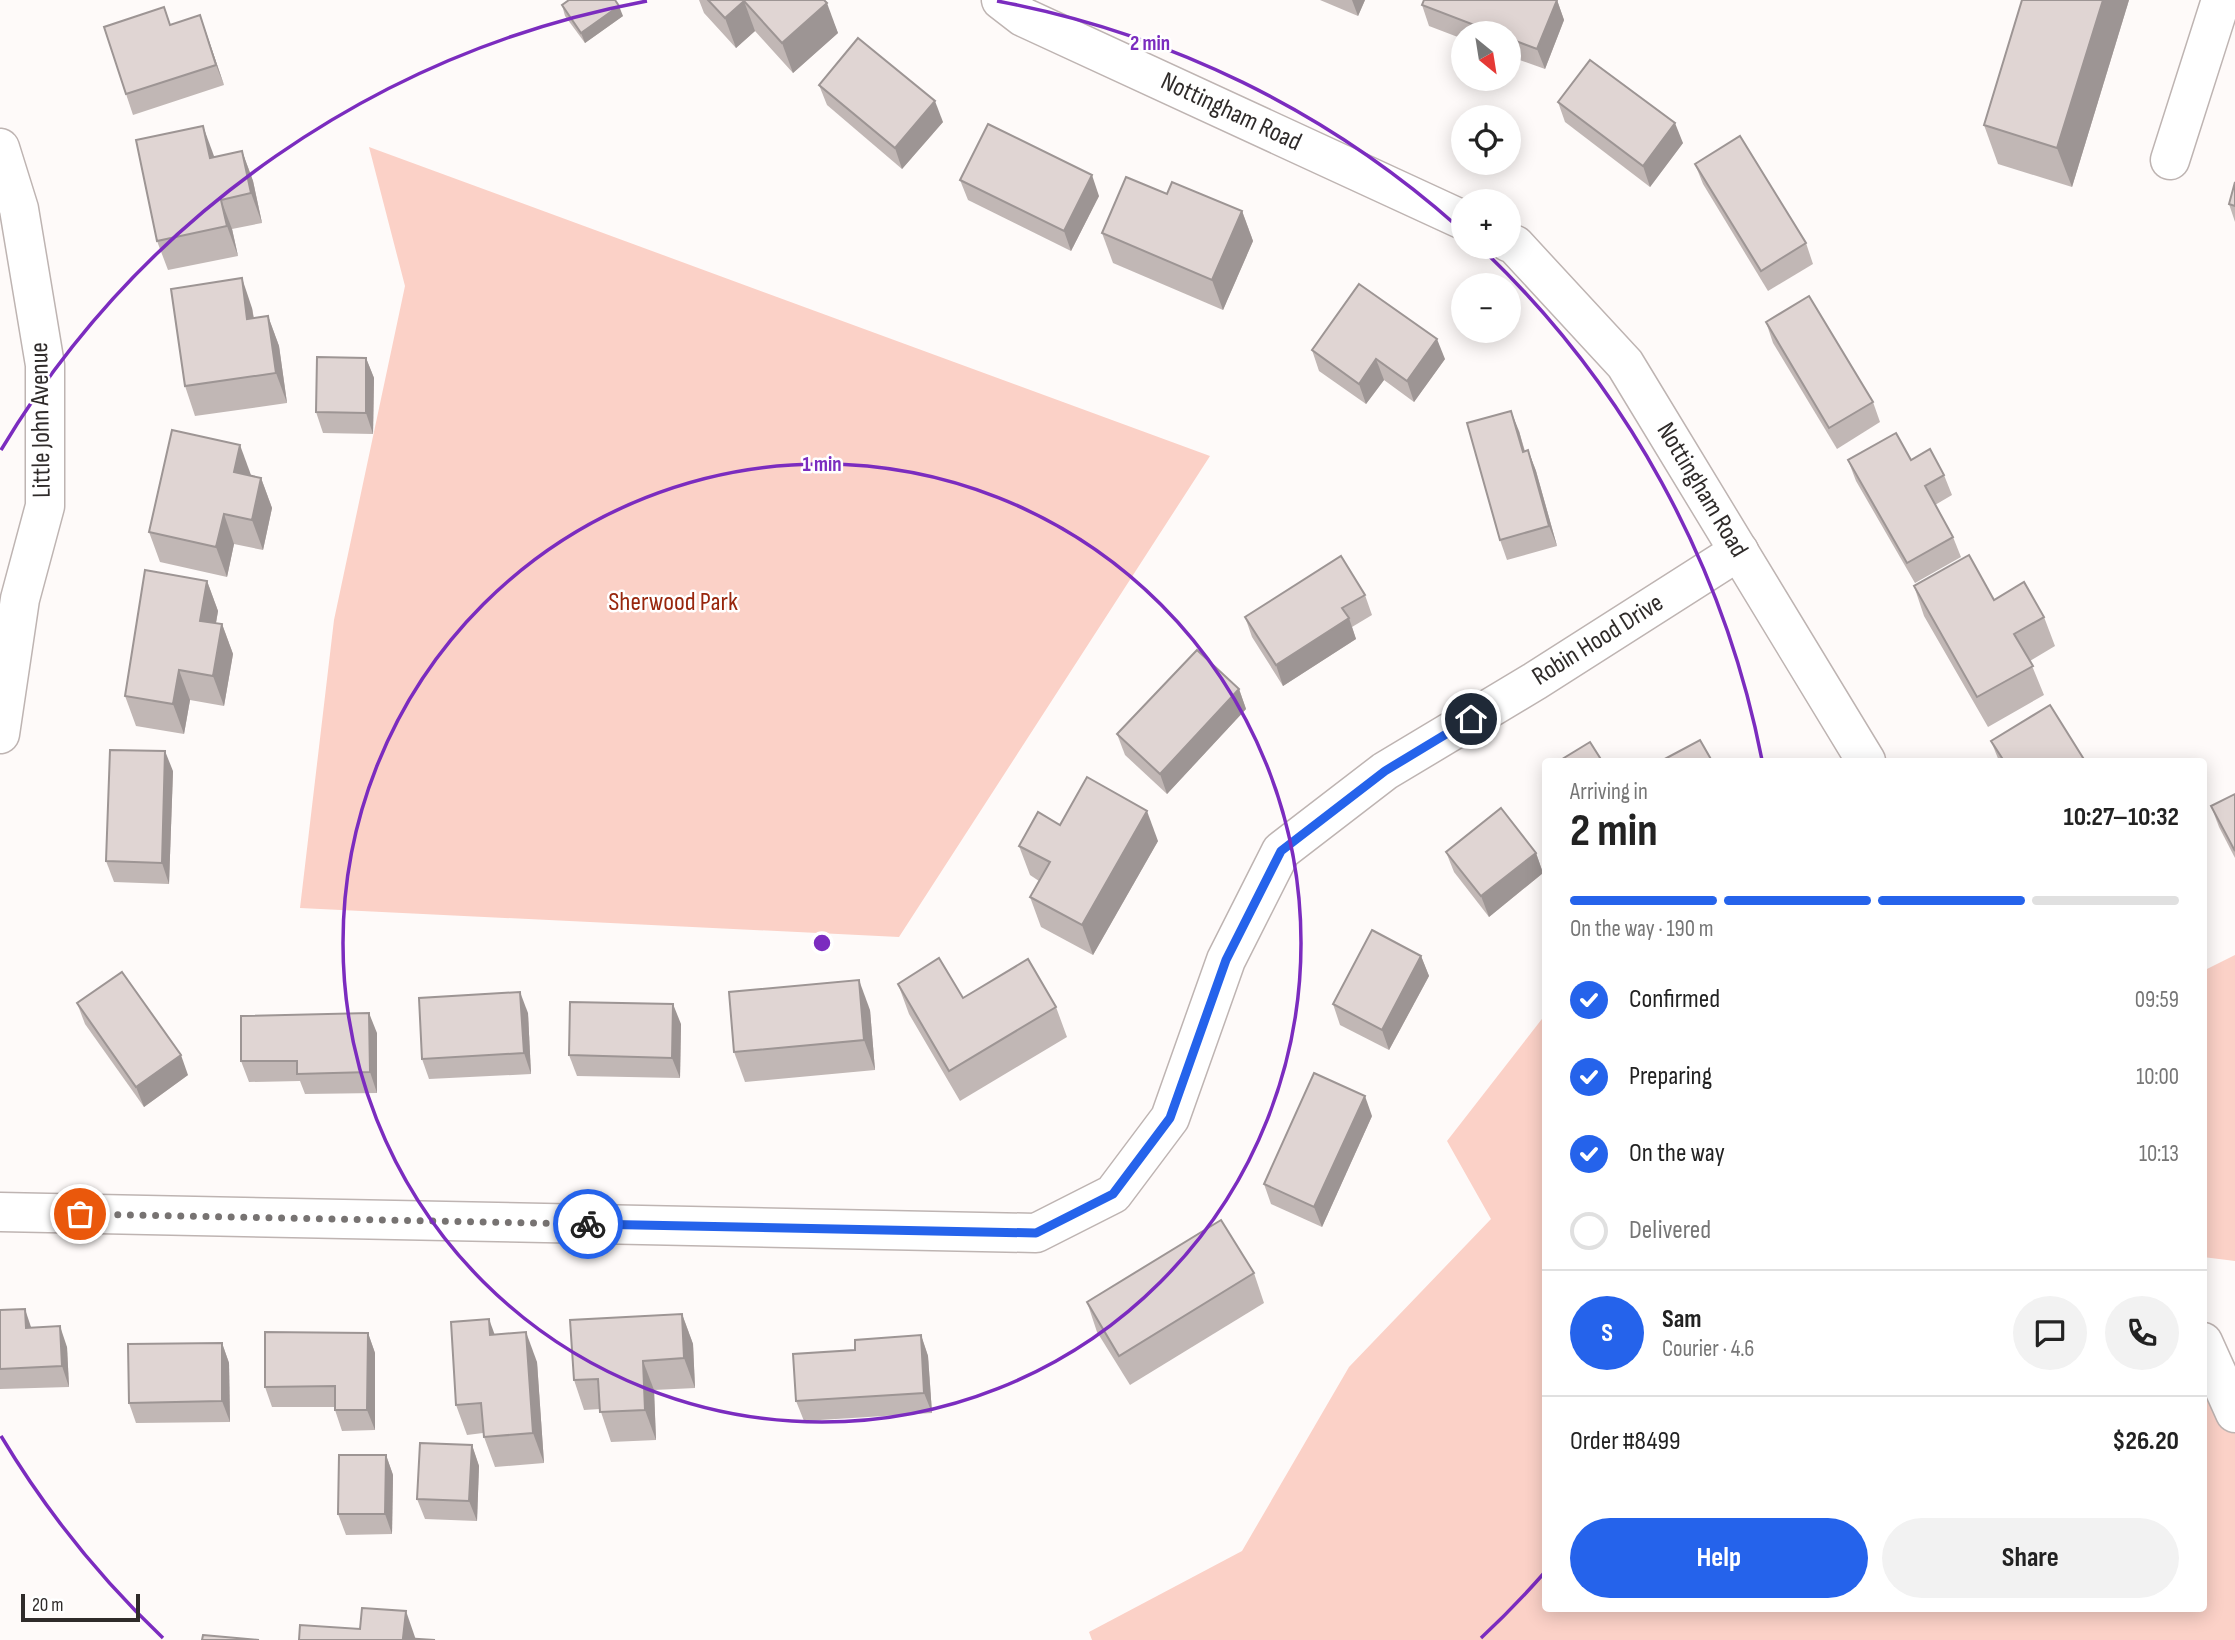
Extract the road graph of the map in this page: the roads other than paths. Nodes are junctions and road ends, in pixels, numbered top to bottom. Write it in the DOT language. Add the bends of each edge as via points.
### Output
graph roads {
  1 [pos="1001,0"];
  2 [pos="2221,0"];
  3 [pos="0,148"];
  4 [pos="2170,160"];
  5 [pos="1451,214"];
  6 [pos="1521,253"];
  7 [pos="1739,551"];
  8 [pos="0,734"];
  9 [pos="1864,758"];
  10 [pos="0,1212"];
  11 [pos="2207,1351"];
  12 [pos="2235,1413"];
  1 -- 5 [label="street, Nottingham Road" via="1023,17"];
  2 -- 4 [label="street"];
  3 -- 8 [label="street, Little John Avenue" via="19,209 45,365 45,506 20,599"];
  6 -- 7 [label="street, Nottingham Road" via="1625,364"];
  7 -- 9 [label="street, Nottingham Road"];
  7 -- 10 [label="street, Robin Hood Drive" via="1385,771 1281,851 1226,960 1170,1118 1113,1194 1036,1233"];
  11 -- 12 [label="street"];
}
